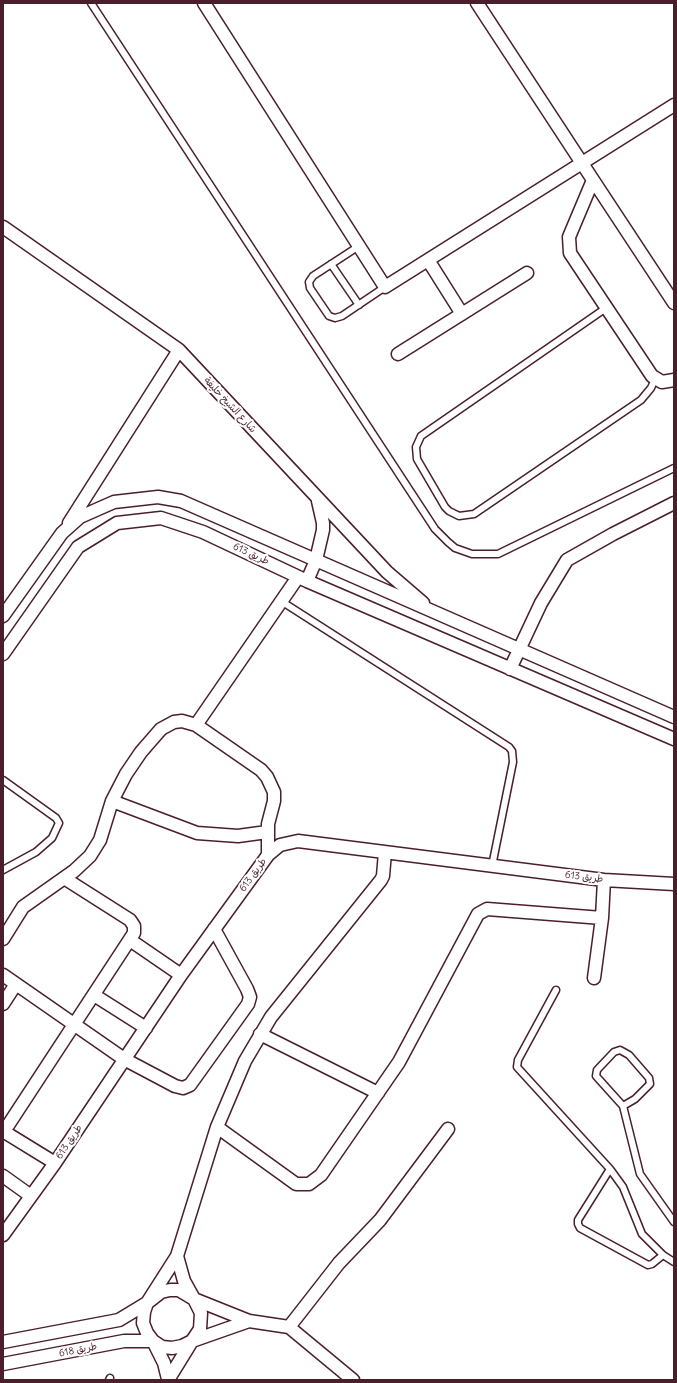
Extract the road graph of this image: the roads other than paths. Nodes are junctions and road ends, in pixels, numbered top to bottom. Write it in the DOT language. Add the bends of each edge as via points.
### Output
graph roads {
  1 [pos="91,3"];
  2 [pos="204,3"];
  3 [pos="477,3"];
  4 [pos="674,105"];
  5 [pos="582,163"];
  6 [pos="593,180"];
  7 [pos="3,227"];
  8 [pos="359,246"];
  9 [pos="428,260"];
  10 [pos="331,264"];
  11 [pos="527,273"];
  12 [pos="385,287"];
  13 [pos="672,297"];
  14 [pos="358,305"];
  15 [pos="606,308"];
  16 [pos="462,314"];
  17 [pos="179,350"];
  18 [pos="398,354"];
  19 [pos="655,379"];
  20 [pos="674,380"];
  21 [pos="674,468"];
  22 [pos="318,500"];
  23 [pos="674,503"];
  24 [pos="62,533"];
  25 [pos="316,560"];
  26 [pos="303,579"];
  27 [pos="281,601"];
  28 [pos="433,612"];
  29 [pos="3,616"];
  30 [pos="519,649"];
  31 [pos="3,654"];
  32 [pos="510,669"];
  33 [pos="674,717"];
  34 [pos="196,725"];
  35 [pos="674,739"];
  36 [pos="3,780"];
  37 [pos="112,801"];
  38 [pos="267,832"];
  39 [pos="386,852"];
  40 [pos="268,855"];
  41 [pos="492,866"];
  42 [pos="3,870"];
  43 [pos="64,878"];
  44 [pos="604,880"];
  45 [pos="674,884"];
  46 [pos="602,918"];
  47 [pos="214,929"];
  48 [pos="3,939"];
  49 [pos="130,940"];
  50 [pos="3,975"];
  51 [pos="181,975"];
  52 [pos="594,978"];
  53 [pos="16,984"];
  54 [pos="556,990"];
  55 [pos="94,995"];
  56 [pos="3,1004"];
  57 [pos="74,1025"];
  58 [pos="146,1028"];
  59 [pos="260,1034"];
  60 [pos="124,1059"];
  61 [pos="378,1093"];
  62 [pos="623,1106"];
  63 [pos="217,1127"];
  64 [pos="448,1129"];
  65 [pos="3,1132"];
  66 [pos="55,1163"];
  67 [pos="610,1169"];
  68 [pos="3,1176"];
  69 [pos="31,1196"];
  70 [pos="674,1222"];
  71 [pos="3,1234"];
  72 [pos="663,1255"];
  73 [pos="177,1256"];
  74 [pos="674,1262"];
  75 [pos="194,1299"];
  76 [pos="147,1303"];
  77 [pos="249,1321"];
  78 [pos="289,1327"];
  79 [pos="153,1341"];
  80 [pos="192,1341"];
  81 [pos="3,1342"];
  82 [pos="3,1364"];
  83 [pos="168,1380"];
  84 [pos="353,1380"];
  1 -- 21 [label="lane" via="431,523 448,542 463,552 498,554"];
  2 -- 8 [label="street"];
  3 -- 5 [label="street"];
  4 -- 5 [label="street"];
  5 -- 6 [label="street"];
  5 -- 9 [label="street"];
  6 -- 13 [label="street"];
  6 -- 15 [label="street" via="569,237 569,248 572,257"];
  7 -- 17 [label="street, شارع الشيخ خليفة"];
  8 -- 10 [label="lane"];
  8 -- 12 [label="street"];
  9 -- 12 [label="street"];
  9 -- 16 [label="street"];
  10 -- 14 [label="lane"];
  10 -- 14 [label="lane" via="310,279 310,288 332,317 339,317"];
  11 -- 16 [label="street"];
  12 -- 14 [label="lane"];
  15 -- 19 [label="street"];
  15 -- 19 [label="lane" via="421,436 416,447 417,459 445,507 459,516 474,514 641,400"];
  16 -- 18 [label="street"];
  17 -- 22 [label="street, شارع الشيخ خليفة"];
  17 -- 24 [label="street"];
  19 -- 20 [label="street" via="662,382"];
  22 -- 25 [label="street" via="323,530"];
  22 -- 28 [label="street, شارع الشيخ خليفة" via="387,572"];
  23 -- 30 [label="street" via="567,560 541,603"];
  24 -- 25 [label="street, طريق 613" via="80,517 114,502 158,497 181,501"];
  24 -- 29 [label="street, طريق 613"];
  25 -- 26 [label="street"];
  25 -- 28 [label="street, طريق 613"];
  26 -- 27 [label="street"];
  26 -- 31 [label="street, طريق 613" via="203,532 161,518 117,523 78,547"];
  26 -- 32 [label="street, طريق 613"];
  27 -- 34 [label="street"];
  27 -- 41 [label="lane" via="509,747 513,762"];
  28 -- 30 [label="street, طريق 613"];
  30 -- 32 [label="street"];
  30 -- 33 [label="street, طريق 613"];
  32 -- 35 [label="street, طريق 613"];
  34 -- 37 [label="street" via="189,722 174,722 161,729 133,762"];
  34 -- 38 [label="street" via="261,770 267,777 274,792"];
  36 -- 42 [label="lane" via="56,818 59,823 52,838 36,852"];
  37 -- 38 [label="street" via="210,836"];
  37 -- 43 [label="street" via="104,831 96,848 83,864"];
  38 -- 40 [label="street"];
  39 -- 40 [label="street, طريق 613" via="298,841 280,845"];
  39 -- 41 [label="street, طريق 613"];
  39 -- 59 [label="street" via="381,880"];
  40 -- 47 [label="street, طريق 613"];
  41 -- 44 [label="street, طريق 613"];
  43 -- 48 [label="street" via="23,907"];
  43 -- 49 [label="street" via="130,920 134,930"];
  44 -- 45 [label="street, طريق 613"];
  44 -- 46 [label="street"];
  46 -- 52 [label="street"];
  46 -- 61 [label="street" via="487,909 478,914 399,1062"];
  47 -- 51 [label="street, طريق 613"];
  47 -- 60 [label="street" via="247,989 250,997 248,1004 190,1085 183,1088 175,1086"];
  49 -- 51 [label="street"];
  49 -- 55 [label="street"];
  50 -- 53 [label="street"];
  51 -- 58 [label="street, طريق 613"];
  53 -- 56 [label="street"];
  53 -- 57 [label="street"];
  54 -- 67 [label="lane" via="518,1060 517,1067"];
  55 -- 57 [label="street"];
  55 -- 58 [label="street"];
  57 -- 60 [label="street"];
  57 -- 65 [label="street"];
  58 -- 60 [label="street, طريق 613"];
  59 -- 61 [label="street"];
  59 -- 63 [label="street" via="244,1061"];
  60 -- 66 [label="street, طريق 613"];
  61 -- 63 [label="street" via="321,1175 309,1184 296,1184"];
  62 -- 62 [label="lane" via="596,1076 597,1070 614,1052 620,1050 629,1055 649,1078 650,1084 635,1099"];
  62 -- 70 [label="lane" via="640,1174"];
  63 -- 73 [label="street"];
  64 -- 78 [label="street" via="380,1220 340,1263"];
  65 -- 66 [label="street"];
  66 -- 69 [label="street, طريق 613"];
  67 -- 72 [label="lane" via="631,1203 634,1218 642,1234"];
  67 -- 72 [label="lane" via="578,1220 580,1228 648,1265"];
  68 -- 69 [label="street"];
  69 -- 71 [label="street, طريق 613"];
  72 -- 74 [label="lane"];
  73 -- 75 [label="street" via="184,1281"];
  73 -- 76 [label="street"];
  75 -- 76 [label="street" via="179,1290 170,1290 161,1292"];
  75 -- 77 [label="street"];
  75 -- 80 [label="street" via="202,1321"];
  76 -- 79 [label="street" via="143,1323 146,1333"];
  76 -- 81 [label="street" via="119,1320"];
  77 -- 78 [label="street"];
  77 -- 80 [label="street"];
  78 -- 84 [label="street"];
  79 -- 80 [label="street" via="162,1347 172,1348"];
  79 -- 82 [label="street, طريق 618" via="124,1341"];
  79 -- 83 [label="street" via="164,1363"];
  80 -- 83 [label="street"];
}
